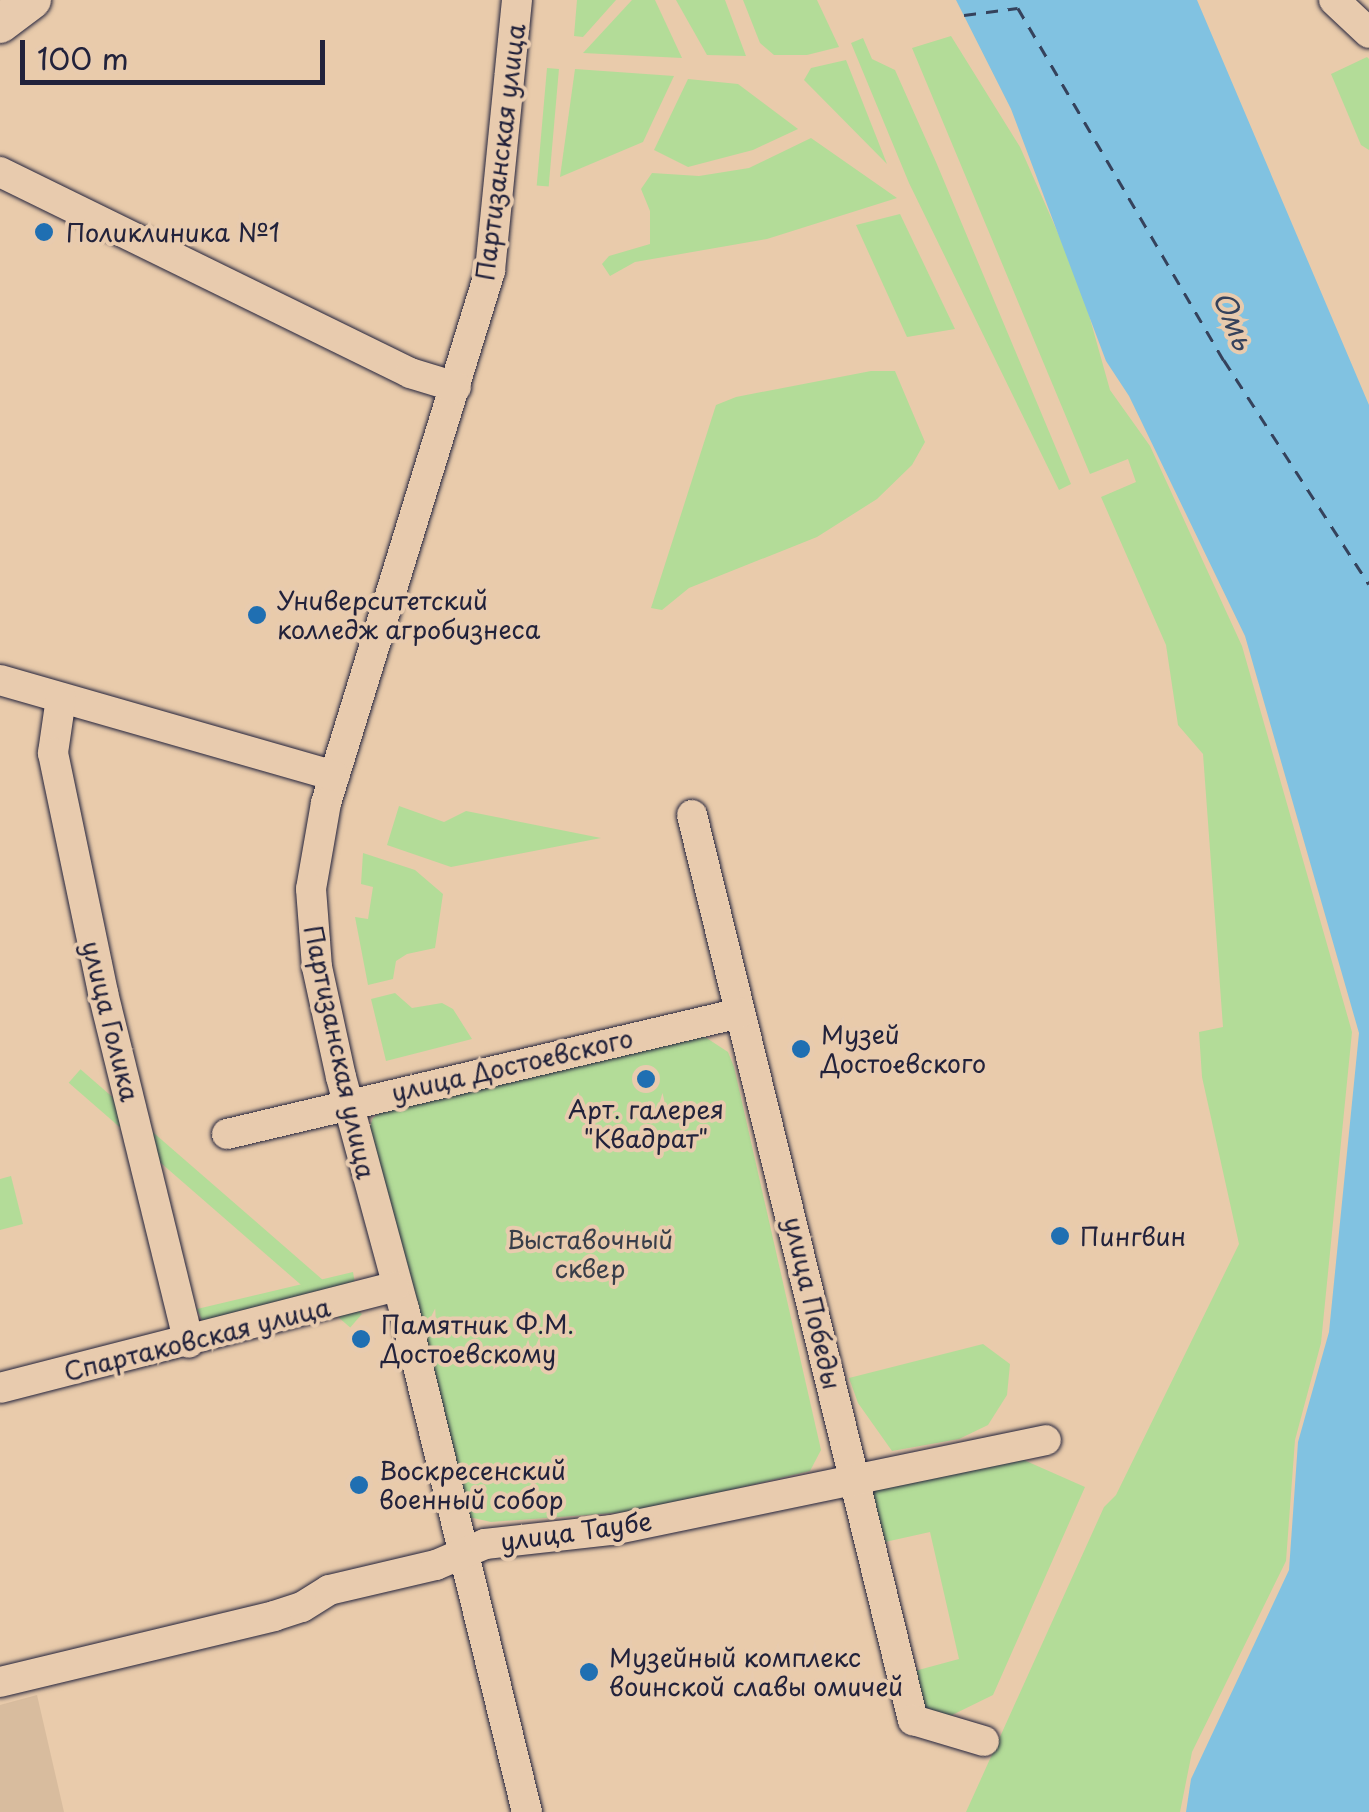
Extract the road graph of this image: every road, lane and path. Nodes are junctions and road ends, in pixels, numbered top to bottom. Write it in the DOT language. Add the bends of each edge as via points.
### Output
graph roads {
  1 [pos="32,0"];
  2 [pos="517,0"];
  3 [pos="1334,0"];
  4 [pos="0,24"];
  5 [pos="1369,33"];
  6 [pos="0,172"];
  7 [pos="456,387"];
  8 [pos="0,680"];
  9 [pos="61,698"];
  10 [pos="334,776"];
  11 [pos="692,815"];
  12 [pos="740,1013"];
  13 [pos="348,1104"];
  14 [pos="226,1134"];
  15 [pos="394,1287"];
  16 [pos="189,1343"];
  17 [pos="0,1388"];
  18 [pos="1046,1440"];
  19 [pos="855,1482"];
  20 [pos="464,1551"];
  21 [pos="0,1682"];
  22 [pos="984,1741"];
  23 [pos="528,1812"];
  1 -- 4 [label="main road"];
  2 -- 7 [label="street, Партизанская улица" via="496,234"];
  3 -- 5 [label="street"];
  6 -- 7 [label="street" via="410,372"];
  7 -- 10 [label="street, Партизанская улица"];
  8 -- 9 [label="street"];
  9 -- 10 [label="street"];
  9 -- 16 [label="street, улица Голика" via="52,754"];
  10 -- 13 [label="street, Партизанская улица" via="314,856 311,908"];
  11 -- 12 [label="street, улица Победы"];
  12 -- 13 [label="street, улица Достоевского"];
  12 -- 19 [label="street, улица Победы"];
  13 -- 14 [label="street, улица Достоевского"];
  13 -- 15 [label="street, Партизанская улица"];
  15 -- 16 [label="street, Спартаковская улица"];
  15 -- 20 [label="street, Партизанская улица"];
  16 -- 17 [label="street, Спартаковская улица"];
  18 -- 19 [label="street, улица Таубе"];
  19 -- 20 [label="street, улица Таубе" via="612,1530"];
  19 -- 22 [label="street, улица Победы" via="913,1720"];
  20 -- 21 [label="street, улица Таубе" via="436,1565 329,1590 274,1616"];
  20 -- 23 [label="street, Партизанская улица"];
}
